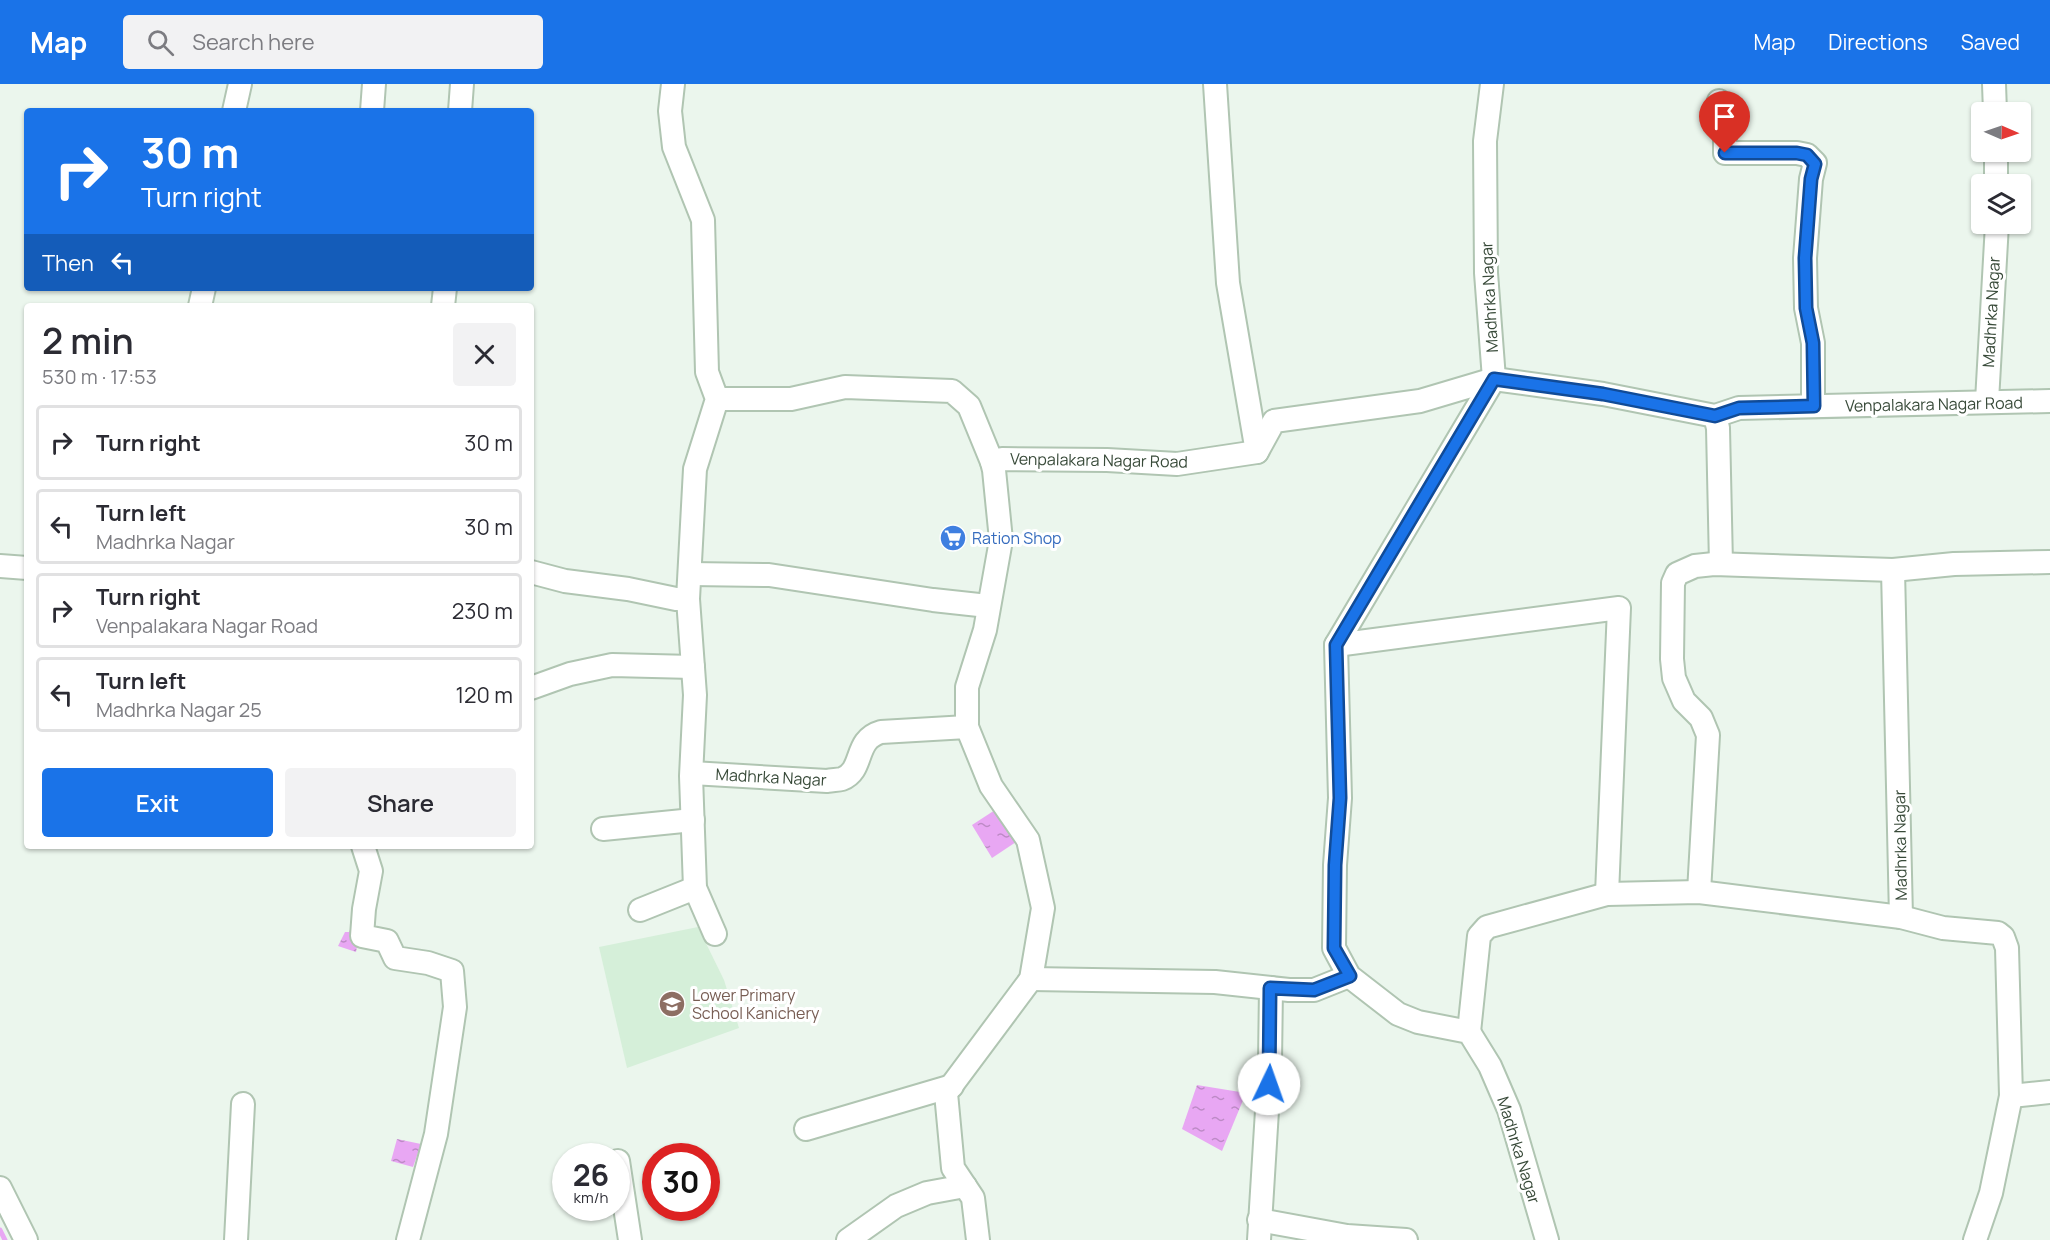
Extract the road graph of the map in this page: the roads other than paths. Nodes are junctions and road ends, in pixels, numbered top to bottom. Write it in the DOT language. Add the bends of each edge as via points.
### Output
graph roads {
  1 [pos="240,84"];
  2 [pos="374,84"];
  3 [pos="462,84"];
  4 [pos="673,84"];
  5 [pos="1215,84"];
  6 [pos="1492,84"];
  7 [pos="1994,84"];
  8 [pos="1719,101"];
  9 [pos="1995,102"];
  10 [pos="235,108"];
  11 [pos="372,108"];
  12 [pos="460,108"];
  13 [pos="1995,234"];
  14 [pos="1494,379"];
  15 [pos="717,399"];
  16 [pos="1987,401"];
  17 [pos="2050,402"];
  18 [pos="1814,406"];
  19 [pos="1715,416"];
  20 [pos="1257,452"];
  21 [pos="993,466"];
  22 [pos="2050,562"];
  23 [pos="1721,564"];
  24 [pos="0,566"];
  25 [pos="24,568"];
  26 [pos="1893,570"];
  27 [pos="534,573"];
  28 [pos="690,574"];
  29 [pos="688,599"];
  30 [pos="988,606"];
  31 [pos="1336,645"];
  32 [pos="693,667"];
  33 [pos="534,687"];
  34 [pos="967,727"];
  35 [pos="692,775"];
  36 [pos="693,820"];
  37 [pos="603,829"];
  38 [pos="364,849"];
  39 [pos="695,888"];
  40 [pos="1699,892"];
  41 [pos="1607,894"];
  42 [pos="640,910"];
  43 [pos="1901,917"];
  44 [pos="715,934"];
  45 [pos="1350,976"];
  46 [pos="1030,979"];
  47 [pos="1270,988"];
  48 [pos="1469,1032"];
  49 [pos="952,1086"];
  50 [pos="2050,1092"];
  51 [pos="2011,1096"];
  52 [pos="243,1104"];
  53 [pos="806,1129"];
  54 [pos="965,1186"];
  55 [pos="0,1188"];
  56 [pos="627,1221"];
  57 [pos="1259,1230"];
  58 [pos="26,1240"];
  59 [pos="236,1240"];
  60 [pos="408,1240"];
  61 [pos="630,1240"];
  62 [pos="849,1240"];
  63 [pos="978,1240"];
  64 [pos="1406,1240"];
  65 [pos="1546,1240"];
  66 [pos="1975,1240"];
  1 -- 10 [label="street"];
  2 -- 11 [label="street"];
  3 -- 12 [label="street"];
  4 -- 15 [label="street" via="670,111 674,147 703,220 707,372"];
  5 -- 20 [label="street" via="1228,283"];
  6 -- 14 [label="street, Madhrka Nagar" via="1485,141 1486,273"];
  7 -- 9 [label="street"];
  8 -- 18 [label="street" via="1725,123 1725,153 1797,153 1807,155 1815,164 1805,258"];
  13 -- 16 [label="street, Madhrka Nagar"];
  14 -- 19 [label="street, Venpalakara Nagar Road" via="1603,394"];
  14 -- 20 [label="street, Venpalakara Nagar Road" via="1420,401 1274,421"];
  14 -- 31 [label="street"];
  15 -- 21 [label="street" via="791,399 845,387 952,391 969,406"];
  15 -- 28 [label="street" via="695,469"];
  16 -- 17 [label="street, Venpalakara Nagar Road"];
  16 -- 18 [label="street, Venpalakara Nagar Road"];
  18 -- 19 [label="street, Venpalakara Nagar Road" via="1739,408"];
  19 -- 23 [label="street"];
  20 -- 21 [label="street, Venpalakara Nagar Road" via="1177,464 1002,459"];
  21 -- 30 [label="street" via="1001,540"];
  22 -- 26 [label="street"];
  23 -- 26 [label="street"];
  23 -- 40 [label="street" via="1686,569 1672,583 1674,678 1684,701 1701,718 1708,735"];
  24 -- 25 [label="street"];
  26 -- 43 [label="street, Madhrka Nagar"];
  27 -- 29 [label="street"];
  28 -- 29 [label="street"];
  28 -- 30 [label="street" via="769,575"];
  29 -- 32 [label="street, Madhrka Nagar"];
  30 -- 34 [label="street" via="968,687"];
  31 -- 41 [label="street" via="1619,608"];
  31 -- 45 [label="street" via="1340,798 1334,948"];
  32 -- 33 [label="street" via="612,665"];
  32 -- 35 [label="street, Madhrka Nagar"];
  34 -- 35 [label="street, Madhrka Nagar" via="872,735 864,742 855,769 844,779"];
  34 -- 46 [label="street" via="991,786 1028,840 1043,908"];
  35 -- 36 [label="street"];
  36 -- 37 [label="street"];
  36 -- 39 [label="street"];
  38 -- 60 [label="street" via="371,872 362,936 387,941 395,958 452,971 454,985 455,1006 436,1134"];
  39 -- 42 [label="street"];
  39 -- 44 [label="street"];
  40 -- 41 [label="street, Madhrka Nagar"];
  40 -- 43 [label="street, Madhrka Nagar"];
  41 -- 48 [label="street, Madhrka Nagar" via="1487,927 1479,936"];
  43 -- 51 [label="street" via="1943,928 1991,930 2003,937 2007,948"];
  45 -- 47 [label="street" via="1314,990"];
  45 -- 48 [label="street" via="1398,1014"];
  46 -- 47 [label="street" via="1215,982"];
  46 -- 49 [label="street"];
  47 -- 57 [label="street" via="1270,1062"];
  48 -- 65 [label="street, Madhrka Nagar" via="1490,1066 1509,1110"];
  49 -- 53 [label="street"];
  49 -- 54 [label="street" via="946,1093 953,1168"];
  50 -- 51 [label="street"];
  51 -- 66 [label="street" via="1991,1193"];
  52 -- 59 [label="street"];
  54 -- 62 [label="street" via="927,1193 896,1206"];
  54 -- 63 [label="street" via="973,1198"];
  55 -- 58 [label="street"];
  56 -- 61 [label="street"];
  57 -- 64 [label="street"];
}
